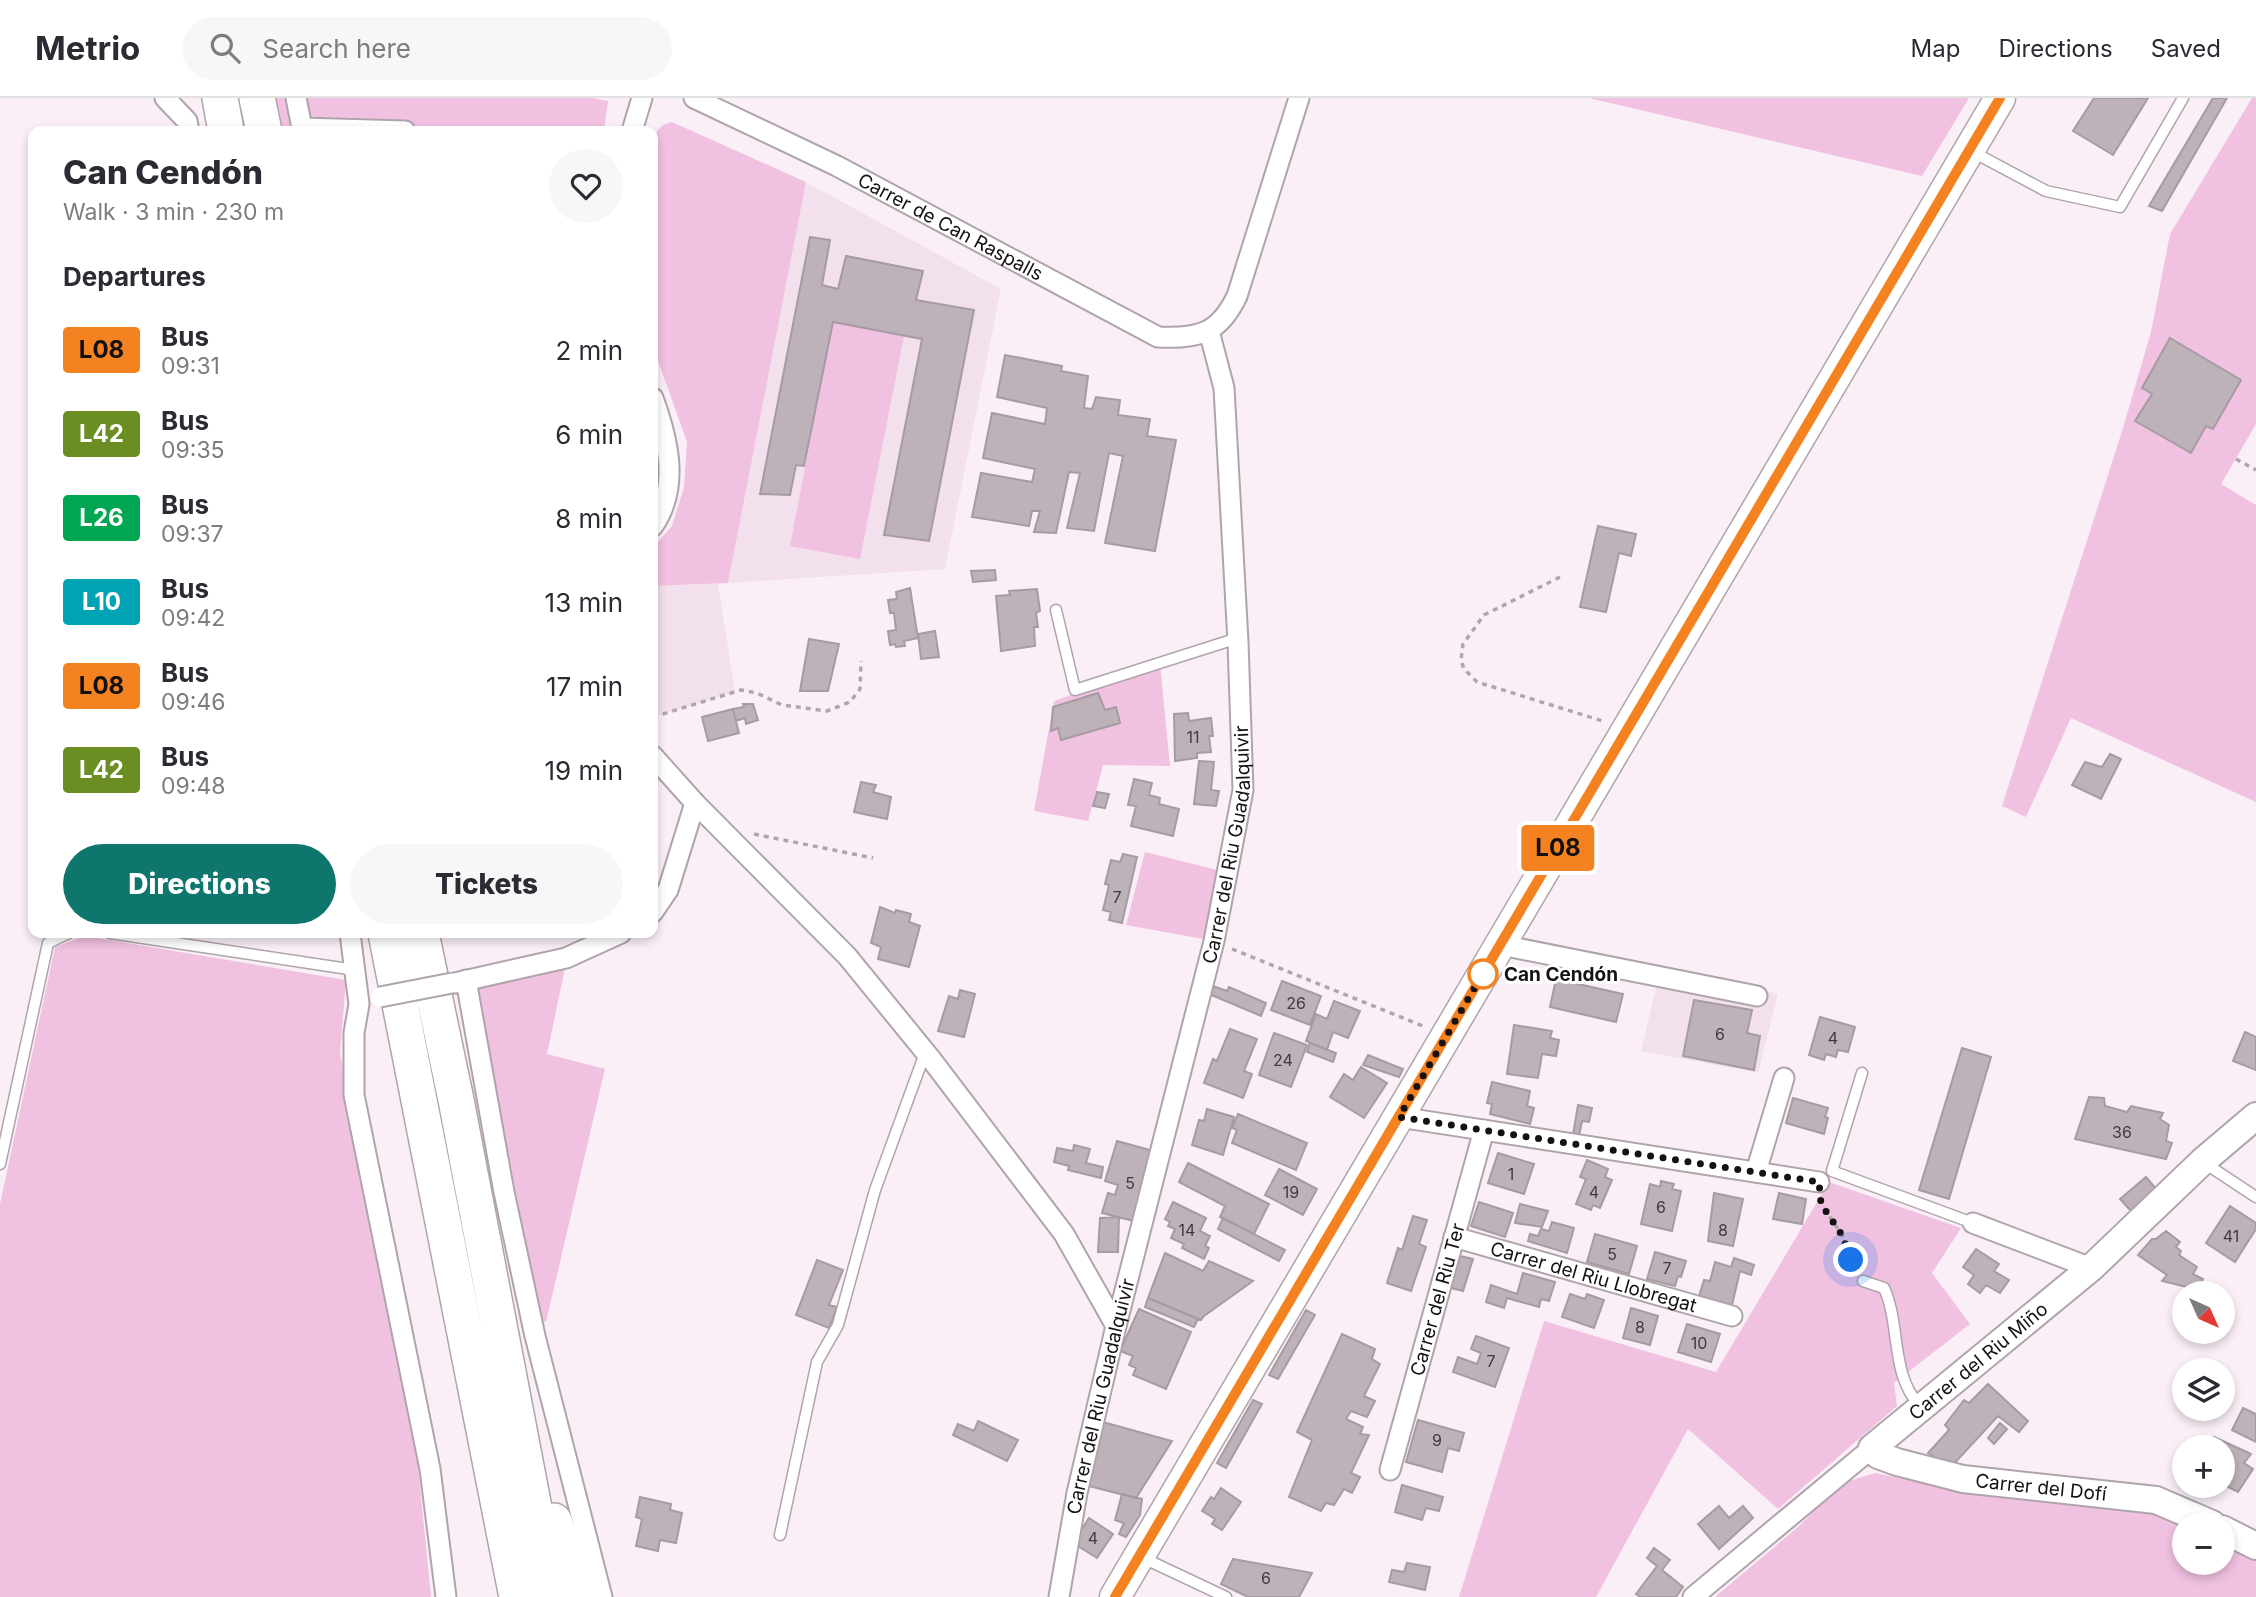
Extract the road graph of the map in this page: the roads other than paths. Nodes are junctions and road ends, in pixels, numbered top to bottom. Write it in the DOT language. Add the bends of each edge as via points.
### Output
graph roads {
  1 [pos="165,98"];
  2 [pos="220,98"];
  3 [pos="257,98"];
  4 [pos="296,98"];
  5 [pos="642,98"];
  6 [pos="694,98"];
  7 [pos="1298,98"];
  8 [pos="2000,98"];
  9 [pos="2183,98"];
  10 [pos="188,126"];
  11 [pos="225,126"];
  12 [pos="263,126"];
  13 [pos="302,126"];
  14 [pos="634,126"];
  15 [pos="1969,150"];
  16 [pos="1209,331"];
  17 [pos="658,413"];
  18 [pos="658,514"];
  19 [pos="1056,610"];
  20 [pos="1238,638"];
  21 [pos="658,762"];
  22 [pos="695,803"];
  23 [pos="658,905"];
  24 [pos="58,938"];
  25 [pos="143,938"];
  26 [pos="351,938"];
  27 [pos="387,938"];
  28 [pos="422,938"];
  29 [pos="610,938"];
  30 [pos="1500,945"];
  31 [pos="356,970"];
  32 [pos="459,982"];
  33 [pos="1757,996"];
  34 [pos="359,1004"];
  35 [pos="925,1052"];
  36 [pos="1862,1073"];
  37 [pos="1784,1078"];
  38 [pos="2256,1116"];
  39 [pos="1399,1117"];
  40 [pos="1483,1130"];
  41 [pos="2203,1161"];
  42 [pos="0,1164"];
  43 [pos="1755,1172"];
  44 [pos="1819,1182"];
  45 [pos="2256,1197"];
  46 [pos="1973,1223"];
  47 [pos="1454,1237"];
  48 [pos="2091,1268"];
  49 [pos="1863,1281"];
  50 [pos="1732,1317"];
  51 [pos="1116,1325"];
  52 [pos="514,1404"];
  53 [pos="1921,1406"];
  54 [pos="1872,1448"];
  55 [pos="488,1455"];
  56 [pos="1390,1470"];
  57 [pos="2184,1512"];
  58 [pos="780,1535"];
  59 [pos="2235,1536"];
  60 [pos="2256,1546"];
  61 [pos="1139,1556"];
  62 [pos="446,1597"];
  63 [pos="494,1597"];
  64 [pos="517,1597"];
  65 [pos="551,1597"];
  66 [pos="580,1597"];
  67 [pos="602,1597"];
  68 [pos="1059,1597"];
  69 [pos="1115,1597"];
  70 [pos="1226,1597"];
  71 [pos="1693,1597"];
  1 -- 10 [label="street"];
  2 -- 11 [label="highway"];
  3 -- 12 [label="highway"];
  4 -- 13 [label="street"];
  5 -- 14 [label="street"];
  6 -- 16 [label="street, Carrer de Can Raspalls" via="837,166 1158,337 1186,338"];
  7 -- 16 [label="street" via="1237,296 1228,315"];
  8 -- 15 [label="main road"];
  9 -- 15 [label="lane" via="2120,207 2046,191"];
  15 -- 30 [label="main road"];
  16 -- 20 [label="street, Carrer del Riu Guadalquivir" via="1224,388"];
  17 -- 18 [label="street" via="670,460 667,493"];
  19 -- 20 [label="lane" via="1075,690"];
  20 -- 51 [label="street, Carrer del Riu Guadalquivir" via="1243,790 1214,940"];
  21 -- 22 [label="street"];
  22 -- 23 [label="street" via="668,890"];
  22 -- 35 [label="street" via="846,954"];
  24 -- 42 [label="lane" via="48,943"];
  25 -- 31 [label="lane"];
  26 -- 31 [label="street"];
  27 -- 55 [label="highway"];
  28 -- 52 [label="highway"];
  29 -- 32 [label="street" via="566,958"];
  30 -- 33 [label="street"];
  30 -- 39 [label="main road"];
  31 -- 34 [label="street"];
  32 -- 34 [label="street, bridge"];
  32 -- 67 [label="street" via="535,1336"];
  34 -- 62 [label="street" via="354,1095 430,1468"];
  35 -- 51 [label="street" via="1064,1234"];
  35 -- 58 [label="lane" via="875,1190 838,1325 817,1362"];
  36 -- 46 [label="lane" via="1832,1171"];
  37 -- 43 [label="street"];
  38 -- 41 [label="street, Carrer del Riu Miño"];
  39 -- 40 [label="street"];
  39 -- 61 [label="main road"];
  40 -- 43 [label="street"];
  40 -- 47 [label="street, Carrer del Riu Ter"];
  41 -- 45 [label="lane"];
  41 -- 48 [label="street, Carrer del Riu Miño"];
  43 -- 44 [label="street"];
  46 -- 48 [label="street"];
  47 -- 50 [label="street, Carrer del Riu Llobregat"];
  47 -- 56 [label="street, Carrer del Riu Ter"];
  48 -- 53 [label="street, Carrer del Riu Miño"];
  49 -- 53 [label="lane" via="1884,1288 1892,1304 1902,1375 1910,1396"];
  51 -- 68 [label="street, Carrer del Riu Guadalquivir" via="1077,1493"];
  52 -- 65 [label="highway"];
  52 -- 66 [label="highway"];
  53 -- 54 [label="street, Carrer del Riu Miño"];
  54 -- 57 [label="street, Carrer del Dofí" via="1897,1462 1963,1479 2156,1500"];
  54 -- 71 [label="street, Carrer del Riu Miño"];
  55 -- 63 [label="highway"];
  55 -- 64 [label="highway"];
  59 -- 60 [label="street"];
  61 -- 69 [label="main road"];
  61 -- 70 [label="lane"];
}
